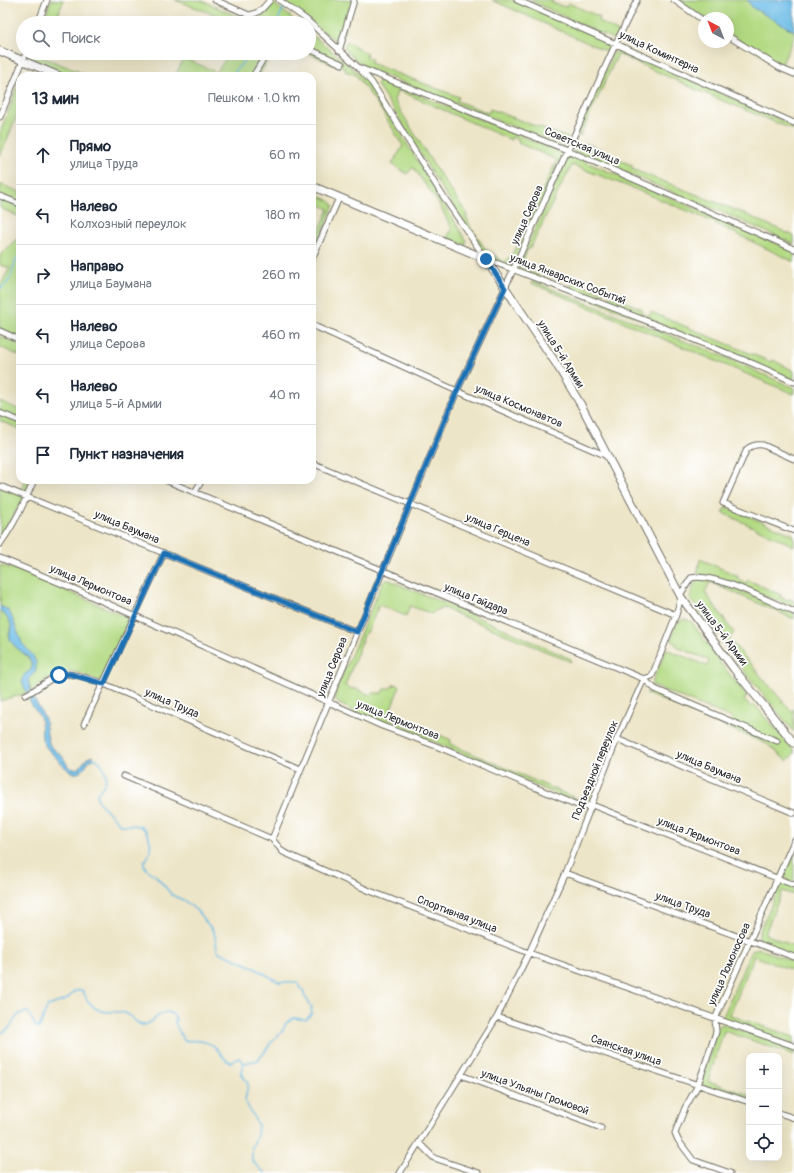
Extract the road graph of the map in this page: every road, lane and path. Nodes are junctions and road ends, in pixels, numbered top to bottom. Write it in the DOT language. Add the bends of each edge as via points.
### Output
graph roads {
  1 [pos="47,0"];
  2 [pos="215,0"];
  3 [pos="270,0"];
  4 [pos="279,0"];
  5 [pos="354,0"];
  6 [pos="517,0"];
  7 [pos="637,0"];
  8 [pos="674,0"];
  9 [pos="41,16"];
  10 [pos="301,16"];
  11 [pos="698,17"];
  12 [pos="316,29"];
  13 [pos="734,40"];
  14 [pos="616,43"];
  15 [pos="0,51"];
  16 [pos="339,51"];
  17 [pos="316,52"];
  18 [pos="16,54"];
  19 [pos="22,60"];
  20 [pos="31,60"];
  21 [pos="263,60"];
  22 [pos="342,64"];
  23 [pos="359,68"];
  24 [pos="18,72"];
  25 [pos="52,72"];
  26 [pos="255,72"];
  27 [pos="794,74"];
  28 [pos="16,76"];
  29 [pos="0,117"];
  30 [pos="794,123"];
  31 [pos="567,150"];
  32 [pos="316,188"];
  33 [pos="0,196"];
  34 [pos="339,198"];
  35 [pos="16,202"];
  36 [pos="794,249"];
  37 [pos="316,250"];
  38 [pos="486,259"];
  39 [pos="513,270"];
  40 [pos="505,288"];
  41 [pos="316,327"];
  42 [pos="0,331"];
  43 [pos="16,338"];
  44 [pos="794,382"];
  45 [pos="457,391"];
  46 [pos="0,413"];
  47 [pos="16,419"];
  48 [pos="608,456"];
  49 [pos="794,459"];
  50 [pos="316,465"];
  51 [pos="32,484"];
  52 [pos="176,484"];
  53 [pos="200,484"];
  54 [pos="0,486"];
  55 [pos="195,492"];
  56 [pos="28,496"];
  57 [pos="410,504"];
  58 [pos="794,531"];
  59 [pos="0,544"];
  60 [pos="164,553"];
  61 [pos="0,558"];
  62 [pos="382,571"];
  63 [pos="681,596"];
  64 [pos="794,612"];
  65 [pos="676,615"];
  66 [pos="136,616"];
  67 [pos="357,632"];
  68 [pos="644,679"];
  69 [pos="104,684"];
  70 [pos="25,695"];
  71 [pos="329,702"];
  72 [pos="84,724"];
  73 [pos="617,740"];
  74 [pos="777,741"];
  75 [pos="794,743"];
  76 [pos="300,769"];
  77 [pos="124,776"];
  78 [pos="592,805"];
  79 [pos="794,813"];
  80 [pos="272,839"];
  81 [pos="794,841"];
  82 [pos="565,873"];
  83 [pos="778,878"];
  84 [pos="794,884"];
  85 [pos="750,941"];
  86 [pos="529,952"];
  87 [pos="794,957"];
  88 [pos="497,1017"];
  89 [pos="715,1019"];
  90 [pos="794,1046"];
  91 [pos="461,1075"];
  92 [pos="698,1085"];
  93 [pos="746,1101"];
  94 [pos="782,1114"];
  95 [pos="794,1118"];
  96 [pos="602,1128"];
  97 [pos="419,1143"];
  98 [pos="400,1173"];
  99 [pos="479,1173"];
  100 [pos="730,1173"];
  1 -- 9 [label="street"];
  2 -- 3 [label="street" via="249,15 259,12"];
  4 -- 10 [label="street, улица 5-й Армии"];
  5 -- 16 [label="street"];
  6 -- 14 [label="street, улица Коминтерна"];
  7 -- 14 [label="street, улица Серова"];
  8 -- 11 [label="street"];
  12 -- 16 [label="street, улица 5-й Армии"];
  13 -- 27 [label="street"];
  14 -- 30 [label="street, улица Коминтерна"];
  14 -- 31 [label="street, улица Серова"];
  15 -- 18 [label="street"];
  16 -- 23 [label="street, улица 5-й Армии"];
  17 -- 22 [label="street"];
  19 -- 24 [label="street"];
  20 -- 25 [label="street"];
  21 -- 26 [label="street"];
  23 -- 31 [label="street, Советская улица"];
  23 -- 38 [label="street, улица 5-й Армии" via="372,83"];
  28 -- 29 [label="street"];
  31 -- 36 [label="street, Советская улица"];
  31 -- 39 [label="street, улица Серова"];
  32 -- 34 [label="street, улица Январских Событий"];
  33 -- 35 [label="street"];
  34 -- 37 [label="street"];
  34 -- 38 [label="street, улица Январских Событий"];
  38 -- 39 [label="street, улица Январских Событий"];
  38 -- 40 [label="street, улица 5-й Армии"];
  39 -- 40 [label="street, улица Серова"];
  39 -- 44 [label="street, улица Январских Событий" via="664,328"];
  40 -- 45 [label="street, улица Серова"];
  40 -- 48 [label="street, улица 5-й Армии" via="559,368"];
  41 -- 45 [label="street, улица Космонавтов"];
  42 -- 43 [label="street"];
  45 -- 48 [label="street, улица Космонавтов"];
  45 -- 57 [label="street, улица Серова"];
  46 -- 47 [label="street"];
  48 -- 63 [label="street, улица 5-й Армии"];
  49 -- 58 [label="street" via="762,445 754,445 747,449 723,503"];
  50 -- 57 [label="street, улица Герцена"];
  51 -- 56 [label="street"];
  52 -- 55 [label="street, улица Гайдара"];
  53 -- 55 [label="street"];
  54 -- 56 [label="street, улица Баумана"];
  55 -- 62 [label="street, улица Гайдара"];
  56 -- 59 [label="street"];
  56 -- 60 [label="street, улица Баумана"];
  57 -- 62 [label="street, улица Серова"];
  57 -- 65 [label="street, улица Герцена"];
  60 -- 66 [label="street"];
  60 -- 67 [label="street, улица Баумана"];
  61 -- 66 [label="street, улица Лермонтова"];
  62 -- 67 [label="street, улица Серова"];
  62 -- 68 [label="street, улица Гайдара"];
  63 -- 64 [label="street" via="691,578 698,576 717,579"];
  63 -- 65 [label="street, Подъездной переулок"];
  63 -- 75 [label="street, улица 5-й Армии" via="724,656"];
  65 -- 68 [label="street, Подъездной переулок" via="652,676"];
  66 -- 69 [label="street"];
  66 -- 71 [label="street, улица Лермонтова"];
  67 -- 71 [label="street, улица Серова"];
  68 -- 73 [label="street, Подъездной переулок"];
  68 -- 74 [label="street, улица Гайдара" via="656,689"];
  69 -- 70 [label="street, улица Труда" via="70,674 59,675"];
  69 -- 72 [label="street"];
  69 -- 76 [label="street, улица Труда"];
  71 -- 76 [label="street, улица Серова"];
  71 -- 78 [label="street, улица Лермонтова" via="582,807"];
  73 -- 78 [label="street, Подъездной переулок"];
  73 -- 79 [label="street, улица Баумана"];
  76 -- 80 [label="street, улица Серова"];
  77 -- 80 [label="street, Спортивная улица"];
  78 -- 82 [label="street, Подъездной переулок"];
  78 -- 83 [label="street, улица Лермонтова"];
  80 -- 86 [label="street, Спортивная улица" via="283,852 310,865 370,891"];
  81 -- 83 [label="street, улица Ломоносова"];
  82 -- 85 [label="street, улица Труда"];
  82 -- 86 [label="street, Подъездной переулок"];
  83 -- 84 [label="street, улица Лермонтова"];
  83 -- 85 [label="street, улица Ломоносова"];
  85 -- 87 [label="street, улица Труда"];
  85 -- 89 [label="street, улица Ломоносова"];
  86 -- 88 [label="street, Подъездной переулок"];
  86 -- 89 [label="street, Спортивная улица"];
  88 -- 91 [label="street, Подъездной переулок"];
  88 -- 92 [label="street, Саянская улица"];
  89 -- 90 [label="street, Спортивная улица"];
  89 -- 92 [label="street, улица Ломоносова" via="716,1032"];
  91 -- 96 [label="street, улица Ульяны Громовой"];
  91 -- 97 [label="street, Подъездной переулок"];
  92 -- 93 [label="street, Саянская улица"];
  92 -- 100 [label="street, улица Ломоносова" via="675,1133 692,1160"];
  94 -- 95 [label="street"];
  97 -- 98 [label="street, Подъездной переулок"];
  97 -- 99 [label="street" via="434,1158"];
}
